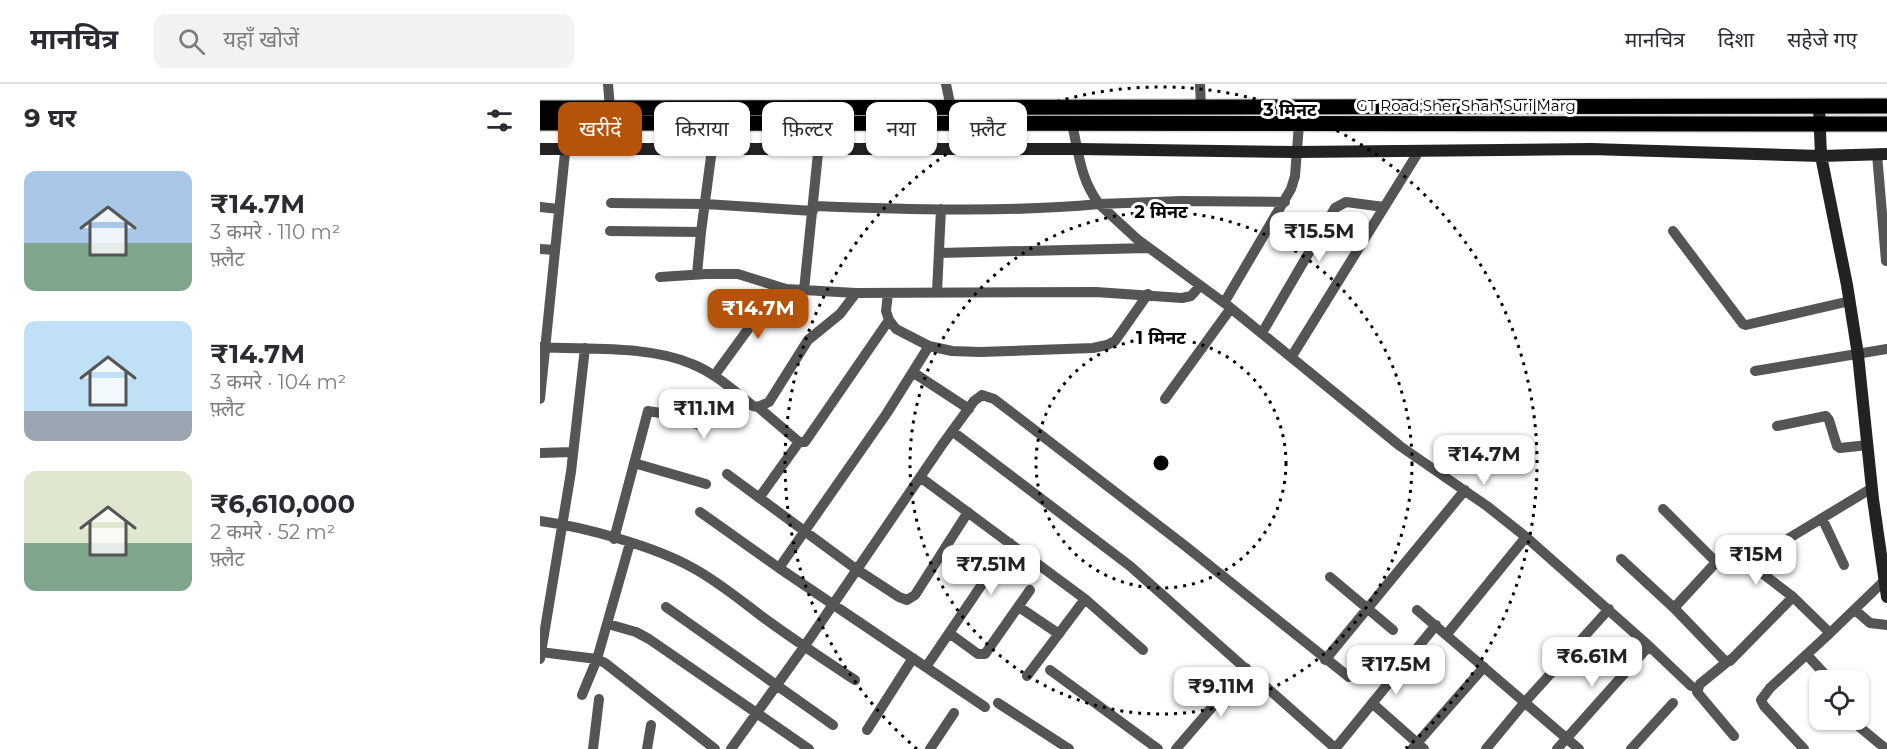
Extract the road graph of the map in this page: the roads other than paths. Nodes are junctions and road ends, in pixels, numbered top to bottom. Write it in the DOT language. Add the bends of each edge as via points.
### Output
graph roads {
  1 [pos="608,84"];
  2 [pos="946,84"];
  3 [pos="1200,84"];
  4 [pos="610,102"];
  5 [pos="949,102"];
  6 [pos="1819,106"];
  7 [pos="1887,106"];
  8 [pos="1201,107"];
  9 [pos="540,108"];
  10 [pos="558,108"];
  11 [pos="642,109"];
  12 [pos="1027,113"];
  13 [pos="949,116"];
  14 [pos="949,116"];
  15 [pos="1027,121"];
  16 [pos="854,122"];
  17 [pos="540,123"];
  18 [pos="558,123"];
  19 [pos="642,123"];
  20 [pos="762,124"];
  21 [pos="1072,124"];
  22 [pos="1299,124"];
  23 [pos="1819,124"];
  24 [pos="1887,124"];
  25 [pos="540,149"];
  26 [pos="558,149"];
  27 [pos="854,149"];
  28 [pos="1078,149"];
  29 [pos="1419,151"];
  30 [pos="1297,152"];
  31 [pos="1882,154"];
  32 [pos="565,156"];
  33 [pos="711,156"];
  34 [pos="818,156"];
  35 [pos="1821,156"];
  36 [pos="1285,202"];
  37 [pos="611,203"];
  38 [pos="705,204"];
  39 [pos="1099,204"];
  40 [pos="540,207"];
  41 [pos="1384,207"];
  42 [pos="813,208"];
  43 [pos="559,209"];
  44 [pos="941,209"];
  45 [pos="610,231"];
  46 [pos="1673,231"];
  47 [pos="701,232"];
  48 [pos="1149,248"];
  49 [pos="540,249"];
  50 [pos="555,250"];
  51 [pos="939,253"];
  52 [pos="1886,261"];
  53 [pos="697,274"];
  54 [pos="660,277"];
  55 [pos="1200,286"];
  56 [pos="778,288"];
  57 [pos="804,290"];
  58 [pos="937,292"];
  59 [pos="856,293"];
  60 [pos="888,293"];
  61 [pos="1148,294"];
  62 [pos="1850,301"];
  63 [pos="1227,306"];
  64 [pos="889,320"];
  65 [pos="1262,333"];
  66 [pos="929,346"];
  67 [pos="543,347"];
  68 [pos="585,348"];
  69 [pos="1887,349"];
  70 [pos="1858,355"];
  71 [pos="1292,356"];
  72 [pos="1755,371"];
  73 [pos="914,373"];
  74 [pos="714,376"];
  75 [pos="730,388"];
  76 [pos="540,399"];
  77 [pos="1165,399"];
  78 [pos="758,407"];
  79 [pos="969,409"];
  80 [pos="1777,426"];
  81 [pos="952,431"];
  82 [pos="799,442"];
  83 [pos="1868,445"];
  84 [pos="573,452"];
  85 [pos="540,453"];
  86 [pos="634,464"];
  87 [pos="727,474"];
  88 [pos="920,477"];
  89 [pos="706,484"];
  90 [pos="1872,488"];
  91 [pos="1465,490"];
  92 [pos="759,498"];
  93 [pos="1663,509"];
  94 [pos="700,512"];
  95 [pos="968,512"];
  96 [pos="1822,518"];
  97 [pos="540,521"];
  98 [pos="562,524"];
  99 [pos="805,531"];
  100 [pos="1526,537"];
  101 [pos="615,539"];
  102 [pos="630,543"];
  103 [pos="1010,543"];
  104 [pos="1621,558"];
  105 [pos="1884,559"];
  106 [pos="1716,562"];
  107 [pos="1844,565"];
  108 [pos="1754,567"];
  109 [pos="779,568"];
  110 [pos="856,568"];
  111 [pos="1330,577"];
  112 [pos="1885,580"];
  113 [pos="1030,590"];
  114 [pos="545,596"];
  115 [pos="1793,597"];
  116 [pos="1887,597"];
  117 [pos="1085,599"];
  118 [pos="833,604"];
  119 [pos="666,607"];
  120 [pos="1019,607"];
  121 [pos="1368,608"];
  122 [pos="1674,608"];
  123 [pos="1609,609"];
  124 [pos="1416,610"];
  125 [pos="1855,610"];
  126 [pos="608,624"];
  127 [pos="1436,625"];
  128 [pos="1887,625"];
  129 [pos="1393,630"];
  130 [pos="949,633"];
  131 [pos="1830,633"];
  132 [pos="1059,634"];
  133 [pos="1447,634"];
  134 [pos="1649,646"];
  135 [pos="804,647"];
  136 [pos="1143,650"];
  137 [pos="540,654"];
  138 [pos="1807,655"];
  139 [pos="913,658"];
  140 [pos="597,659"];
  141 [pos="1325,660"];
  142 [pos="1727,662"];
  143 [pos="926,667"];
  144 [pos="1484,667"];
  145 [pos="1245,668"];
  146 [pos="1050,670"];
  147 [pos="1821,670"];
  148 [pos="1027,676"];
  149 [pos="1349,677"];
  150 [pos="855,680"];
  151 [pos="775,685"];
  152 [pos="1690,686"];
  153 [pos="582,695"];
  154 [pos="599,699"];
  155 [pos="1525,702"];
  156 [pos="998,703"];
  157 [pos="1372,703"];
  158 [pos="1673,703"];
  159 [pos="985,707"];
  160 [pos="954,713"];
  161 [pos="755,714"];
  162 [pos="833,724"];
  163 [pos="651,725"];
  164 [pos="867,730"];
  165 [pos="1864,730"];
  166 [pos="1734,736"];
  167 [pos="1567,737"];
  168 [pos="1418,747"];
  169 [pos="593,749"];
  170 [pos="647,749"];
  171 [pos="715,749"];
  172 [pos="731,749"];
  173 [pos="809,749"];
  174 [pos="930,749"];
  175 [pos="1069,749"];
  176 [pos="1158,749"];
  177 [pos="1176,749"];
  178 [pos="1335,749"];
  179 [pos="1486,749"];
  180 [pos="1557,749"];
  181 [pos="1579,749"];
  182 [pos="1631,749"];
  183 [pos="1804,749"];
  184 [pos="1886,749"];
  1 -- 4 [label="street"];
  2 -- 5 [label="street"];
  3 -- 8 [label="street"];
  6 -- 7 [label="main road, GT Road;Sher Shah Suri Marg"];
  6 -- 8 [label="main road, GT Road;Sher Shah Suri Marg"];
  6 -- 23 [label="main road"];
  8 -- 12 [label="main road, GT Road;Sher Shah Suri Marg"];
  9 -- 10 [label="main road, GT Road;Sher Shah Suri Marg"];
  11 -- 13 [label="main road, GT Road;Sher Shah Suri Marg"];
  14 -- 16 [label="main road, GT Road;Sher Shah Suri Marg"];
  15 -- 21 [label="main road, GT Road;Sher Shah Suri Marg"];
  17 -- 18 [label="main road, GT Road;Sher Shah Suri Marg"];
  19 -- 20 [label="main road, GT Road;Sher Shah Suri Marg"];
  21 -- 22 [label="main road, GT Road;Sher Shah Suri Marg"];
  21 -- 28 [label="street"];
  22 -- 23 [label="main road, GT Road;Sher Shah Suri Marg"];
  22 -- 30 [label="street"];
  23 -- 24 [label="main road, GT Road;Sher Shah Suri Marg"];
  23 -- 35 [label="main road"];
  25 -- 26 [label="main road"];
  27 -- 28 [label="main road"];
  28 -- 30 [label="main road"];
  28 -- 39 [label="street" via="1083,175"];
  29 -- 30 [label="main road"];
  29 -- 35 [label="main road" via="1591,149"];
  29 -- 41 [label="street"];
  30 -- 36 [label="street" via="1295,176"];
  31 -- 35 [label="main road"];
  31 -- 52 [label="street"];
  32 -- 43 [label="street"];
  33 -- 38 [label="street"];
  34 -- 42 [label="street"];
  35 -- 62 [label="main road"];
  36 -- 39 [label="street"];
  36 -- 63 [label="street"];
  37 -- 38 [label="street"];
  38 -- 42 [label="street"];
  38 -- 47 [label="street"];
  39 -- 44 [label="street"];
  39 -- 48 [label="street"];
  40 -- 43 [label="street"];
  41 -- 65 [label="street" via="1346,202 1335,207"];
  41 -- 71 [label="street"];
  42 -- 44 [label="street"];
  42 -- 57 [label="street"];
  43 -- 50 [label="street"];
  44 -- 51 [label="street"];
  45 -- 47 [label="street"];
  46 -- 62 [label="street" via="1743,324"];
  47 -- 53 [label="street"];
  48 -- 51 [label="street"];
  48 -- 55 [label="street"];
  49 -- 50 [label="street"];
  50 -- 67 [label="street"];
  51 -- 58 [label="street"];
  53 -- 54 [label="street"];
  53 -- 56 [label="street" via="751,276"];
  55 -- 61 [label="street" via="1189,297"];
  55 -- 63 [label="street"];
  56 -- 57 [label="street"];
  56 -- 74 [label="street"];
  57 -- 59 [label="street"];
  58 -- 60 [label="street"];
  58 -- 61 [label="street"];
  59 -- 60 [label="street"];
  59 -- 78 [label="street" via="840,314 808,340 769,402"];
  60 -- 64 [label="street"];
  61 -- 66 [label="street" via="1120,335 1107,345 980,352"];
  62 -- 70 [label="main road"];
  63 -- 65 [label="street"];
  63 -- 77 [label="street"];
  64 -- 66 [label="street" via="896,329"];
  64 -- 82 [label="street" via="805,442"];
  65 -- 71 [label="street"];
  66 -- 73 [label="street"];
  67 -- 68 [label="street"];
  67 -- 76 [label="street"];
  68 -- 74 [label="street" via="673,358"];
  68 -- 84 [label="street"];
  69 -- 70 [label="street"];
  70 -- 72 [label="street"];
  70 -- 83 [label="main road"];
  71 -- 91 [label="street" via="1400,446"];
  73 -- 79 [label="street"];
  73 -- 99 [label="street"];
  74 -- 75 [label="street"];
  75 -- 78 [label="street"];
  75 -- 86 [label="street" via="702,426 648,411"];
  78 -- 82 [label="street"];
  79 -- 81 [label="street"];
  79 -- 141 [label="street" via="980,395 994,399"];
  80 -- 83 [label="street" via="1826,416 1837,446"];
  81 -- 88 [label="street"];
  81 -- 145 [label="street" via="1130,566"];
  82 -- 92 [label="street"];
  83 -- 90 [label="main road"];
  84 -- 85 [label="street"];
  84 -- 98 [label="street"];
  86 -- 89 [label="street"];
  86 -- 101 [label="street"];
  87 -- 92 [label="street"];
  88 -- 95 [label="street"];
  88 -- 110 [label="street"];
  90 -- 96 [label="street"];
  90 -- 105 [label="main road"];
  91 -- 100 [label="street"];
  91 -- 121 [label="street"];
  92 -- 99 [label="street"];
  93 -- 106 [label="street"];
  94 -- 109 [label="street"];
  95 -- 103 [label="street"];
  95 -- 110 [label="street" via="910,599 899,597"];
  96 -- 107 [label="street"];
  96 -- 108 [label="street" via="1776,546"];
  97 -- 98 [label="street"];
  98 -- 101 [label="street"];
  98 -- 114 [label="street"];
  99 -- 109 [label="street"];
  99 -- 110 [label="street"];
  100 -- 123 [label="street"];
  100 -- 133 [label="street"];
  101 -- 102 [label="street"];
  102 -- 126 [label="street"];
  102 -- 135 [label="street" via="694,568"];
  103 -- 117 [label="street"];
  103 -- 130 [label="street"];
  104 -- 122 [label="street"];
  105 -- 112 [label="main road"];
  106 -- 108 [label="street" via="1732,555"];
  106 -- 122 [label="street"];
  108 -- 115 [label="street"];
  109 -- 118 [label="street"];
  110 -- 118 [label="street"];
  111 -- 121 [label="street"];
  112 -- 116 [label="main road"];
  112 -- 125 [label="street"];
  113 -- 120 [label="street"];
  114 -- 137 [label="street"];
  115 -- 131 [label="street"];
  115 -- 142 [label="street"];
  117 -- 132 [label="street"];
  117 -- 136 [label="street"];
  118 -- 135 [label="street"];
  118 -- 139 [label="street"];
  119 -- 151 [label="street"];
  120 -- 130 [label="street" via="985,654 978,654"];
  120 -- 132 [label="street"];
  121 -- 129 [label="street"];
  121 -- 141 [label="street"];
  122 -- 142 [label="street"];
  123 -- 134 [label="street"];
  123 -- 155 [label="street"];
  124 -- 127 [label="street"];
  125 -- 128 [label="street" via="1870,623"];
  125 -- 131 [label="street"];
  126 -- 140 [label="street"];
  126 -- 161 [label="street" via="649,639"];
  127 -- 133 [label="street"];
  127 -- 157 [label="street"];
  130 -- 143 [label="street"];
  131 -- 138 [label="street"];
  132 -- 148 [label="street"];
  133 -- 144 [label="street"];
  134 -- 152 [label="street"];
  134 -- 167 [label="street"];
  135 -- 150 [label="street"];
  135 -- 151 [label="street"];
  137 -- 140 [label="street"];
  138 -- 147 [label="street"];
  138 -- 183 [label="street" via="1761,700"];
  139 -- 143 [label="street"];
  139 -- 164 [label="street"];
  140 -- 153 [label="street"];
  140 -- 171 [label="street"];
  141 -- 149 [label="street"];
  142 -- 166 [label="street" via="1700,684 1697,692"];
  143 -- 159 [label="street"];
  144 -- 155 [label="street"];
  144 -- 168 [label="street"];
  145 -- 177 [label="street"];
  145 -- 178 [label="street"];
  146 -- 176 [label="street"];
  151 -- 161 [label="street"];
  151 -- 162 [label="street"];
  154 -- 169 [label="street"];
  155 -- 167 [label="street"];
  155 -- 179 [label="street"];
  156 -- 175 [label="street"];
  157 -- 168 [label="street"];
  157 -- 178 [label="street"];
  158 -- 182 [label="street"];
  160 -- 174 [label="street"];
  161 -- 172 [label="street"];
  161 -- 173 [label="street"];
  163 -- 170 [label="street"];
  165 -- 184 [label="street"];
  167 -- 180 [label="street"];
  167 -- 181 [label="street"];
}
